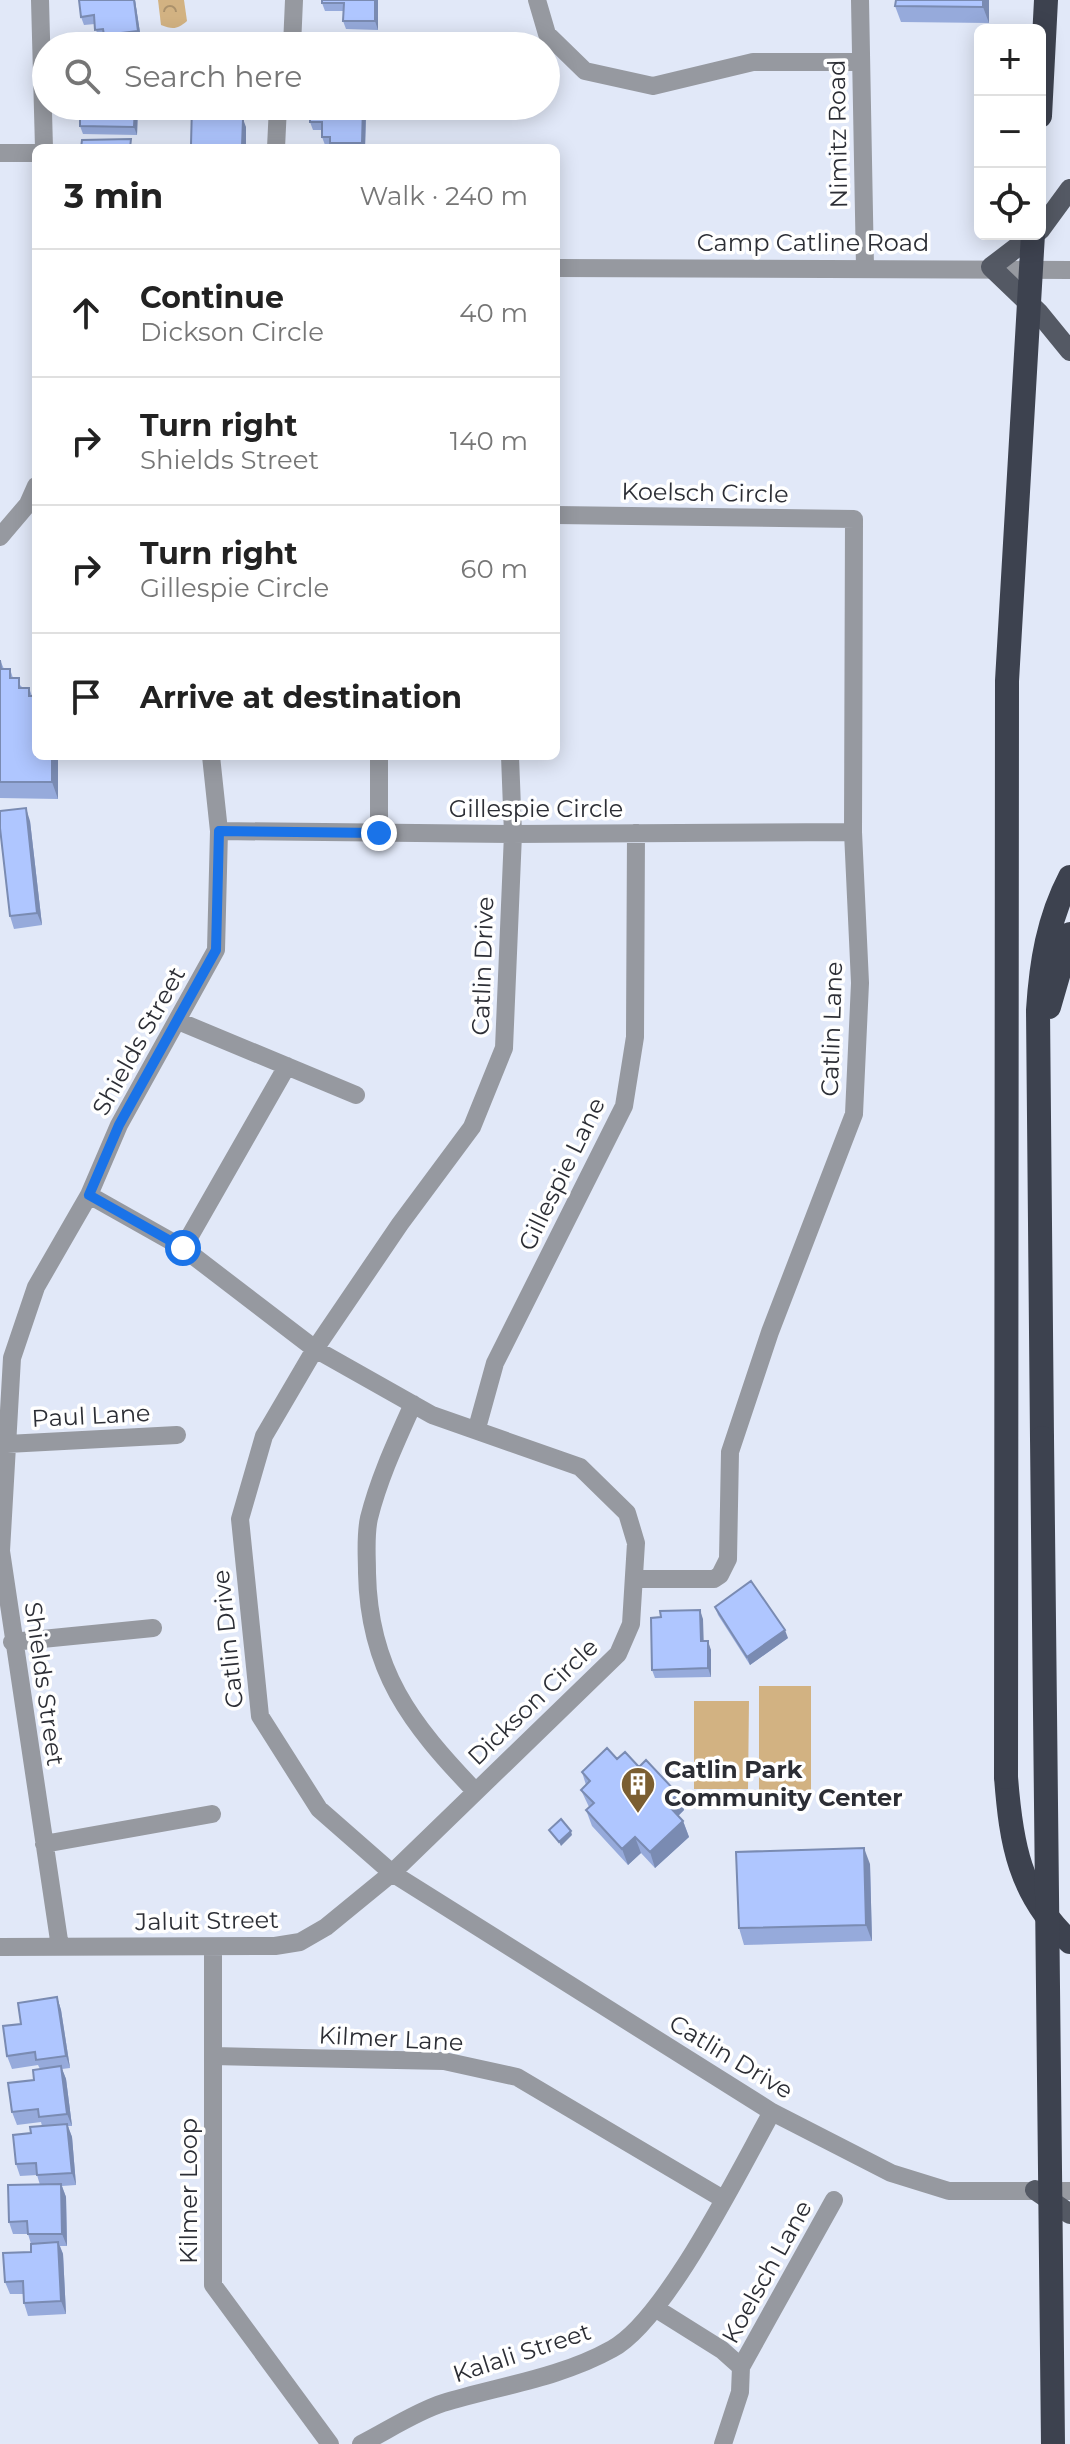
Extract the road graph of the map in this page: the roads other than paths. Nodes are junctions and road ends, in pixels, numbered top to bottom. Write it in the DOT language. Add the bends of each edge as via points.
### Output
graph roads {
  1 [pos="40,0"];
  2 [pos="294,0"];
  3 [pos="537,0"];
  4 [pos="860,0"];
  5 [pos="1046,0"];
  6 [pos="41,32"];
  7 [pos="293,32"];
  8 [pos="546,32"];
  9 [pos="560,47"];
  10 [pos="860,62"];
  11 [pos="1041,96"];
  12 [pos="43,120"];
  13 [pos="277,120"];
  14 [pos="44,144"];
  15 [pos="276,144"];
  16 [pos="0,153"];
  17 [pos="32,153"];
  18 [pos="1070,189"];
  19 [pos="1046,222"];
  20 [pos="1026,240"];
  21 [pos="1034,240"];
  22 [pos="865,267"];
  23 [pos="991,267"];
  24 [pos="560,268"];
  25 [pos="1070,270"];
  26 [pos="1070,351"];
  27 [pos="32,495"];
  28 [pos="560,515"];
  29 [pos="854,519"];
  30 [pos="0,537"];
  31 [pos="211,760"];
  32 [pos="379,760"];
  33 [pos="510,760"];
  34 [pos="219,831"];
  35 [pos="853,832"];
  36 [pos="379,833"];
  37 [pos="636,833"];
  38 [pos="513,834"];
  39 [pos="1070,877"];
  40 [pos="1070,934"];
  41 [pos="178,1021"];
  42 [pos="287,1066"];
  43 [pos="1039,1080"];
  44 [pos="356,1095"];
  45 [pos="89,1195"];
  46 [pos="183,1248"];
  47 [pos="315,1349"];
  48 [pos="413,1404"];
  49 [pos="477,1428"];
  50 [pos="177,1435"];
  51 [pos="7,1444"];
  52 [pos="636,1579"];
  53 [pos="153,1628"];
  54 [pos="12,1642"];
  55 [pos="475,1791"];
  56 [pos="212,1814"];
  57 [pos="44,1844"];
  58 [pos="392,1873"];
  59 [pos="1070,1942"];
  60 [pos="0,1947"];
  61 [pos="60,1947"];
  62 [pos="213,1947"];
  63 [pos="213,2056"];
  64 [pos="772,2112"];
  65 [pos="1035,2190"];
  66 [pos="1070,2191"];
  67 [pos="723,2199"];
  68 [pos="834,2200"];
  69 [pos="1070,2214"];
  70 [pos="655,2308"];
  71 [pos="741,2367"];
  72 [pos="330,2444"];
  73 [pos="361,2444"];
  74 [pos="723,2444"];
  75 [pos="1053,2444"];
  1 -- 6 [label="street"];
  2 -- 7 [label="street"];
  3 -- 8 [label="street"];
  4 -- 10 [label="street, Nimitz Road"];
  5 -- 11 [label="highway"];
  9 -- 10 [label="street" via="585,71 653,86 753,62"];
  10 -- 22 [label="street, Nimitz Road"];
  12 -- 14 [label="street"];
  13 -- 15 [label="street"];
  16 -- 17 [label="street"];
  18 -- 19 [label="main road"];
  20 -- 23 [label="main road"];
  21 -- 59 [label="highway, bridge" via="1007,681 1006,1777 1011,1842 1032,1895"];
  22 -- 23 [label="street, Camp Catline Road"];
  22 -- 24 [label="street, Camp Catline Road"];
  23 -- 25 [label="street, Camp Catline Road"];
  23 -- 26 [label="main road"];
  27 -- 30 [label="street"];
  28 -- 29 [label="street, Koelsch Circle"];
  29 -- 35 [label="street, Catlin Lane"];
  31 -- 34 [label="street, Shields Street"];
  32 -- 36 [label="street"];
  33 -- 38 [label="street, Catlin Drive"];
  34 -- 36 [label="street, Gillespie Circle"];
  34 -- 41 [label="street, Shields Street" via="216,950"];
  35 -- 37 [label="street, Gillespie Circle"];
  35 -- 52 [label="street, Catlin Lane" via="860,983 854,1114 730,1452 728,1559 714,1579"];
  36 -- 38 [label="street, Gillespie Circle"];
  37 -- 38 [label="street, Gillespie Circle"];
  37 -- 49 [label="street, Gillespie Lane" via="635,1037 624,1106 495,1363"];
  38 -- 47 [label="street, Catlin Drive" via="504,1048 472,1127"];
  39 -- 43 [label="highway" via="1048,930 1040,970"];
  40 -- 43 [label="highway" via="1052,992"];
  41 -- 42 [label="street"];
  41 -- 45 [label="street, Shields Street" via="119,1125"];
  42 -- 44 [label="street"];
  42 -- 46 [label="street"];
  43 -- 75 [label="highway, bridge"];
  45 -- 46 [label="street, Dickson Circle"];
  45 -- 51 [label="street, Shields Street" via="36,1287 12,1358"];
  46 -- 47 [label="street, Dickson Circle"];
  47 -- 48 [label="street, Dickson Circle"];
  47 -- 58 [label="street, Catlin Drive" via="264,1436 240,1519 260,1716 319,1809"];
  48 -- 49 [label="street, Dickson Circle"];
  48 -- 55 [label="street" via="383,1471 368,1522 368,1596 375,1640 396,1693 425,1739"];
  49 -- 52 [label="street, Dickson Circle" via="580,1467 627,1513 636,1543"];
  50 -- 51 [label="street, Paul Lane"];
  51 -- 54 [label="street, Shields Street" via="1,1551"];
  52 -- 55 [label="street, Dickson Circle" via="631,1624 618,1654"];
  53 -- 54 [label="street"];
  54 -- 57 [label="street, Shields Street"];
  55 -- 58 [label="street, Dickson Circle"];
  56 -- 57 [label="street"];
  57 -- 61 [label="street, Shields Street"];
  58 -- 62 [label="street, Jaluit Street" via="300,1942"];
  58 -- 64 [label="street, Catlin Drive"];
  60 -- 61 [label="street, Jaluit Street"];
  61 -- 62 [label="street, Jaluit Street"];
  62 -- 63 [label="street, Kilmer Loop"];
  63 -- 67 [label="street, Kilmer Lane" via="444,2061 517,2077"];
  63 -- 72 [label="street, Kilmer Loop" via="213,2285"];
  64 -- 65 [label="street, Catlin Drive" via="891,2173 949,2191"];
  64 -- 67 [label="street, Kalali Street"];
  65 -- 66 [label="street, Catlin Drive"];
  65 -- 69 [label="main road"];
  67 -- 70 [label="street, Kalali Street"];
  68 -- 71 [label="street, Koelsch Lane"];
  70 -- 71 [label="street"];
  70 -- 73 [label="street, Kalali Street" via="615,2348 550,2374 439,2404"];
  71 -- 74 [label="street" via="740,2392"];
}
